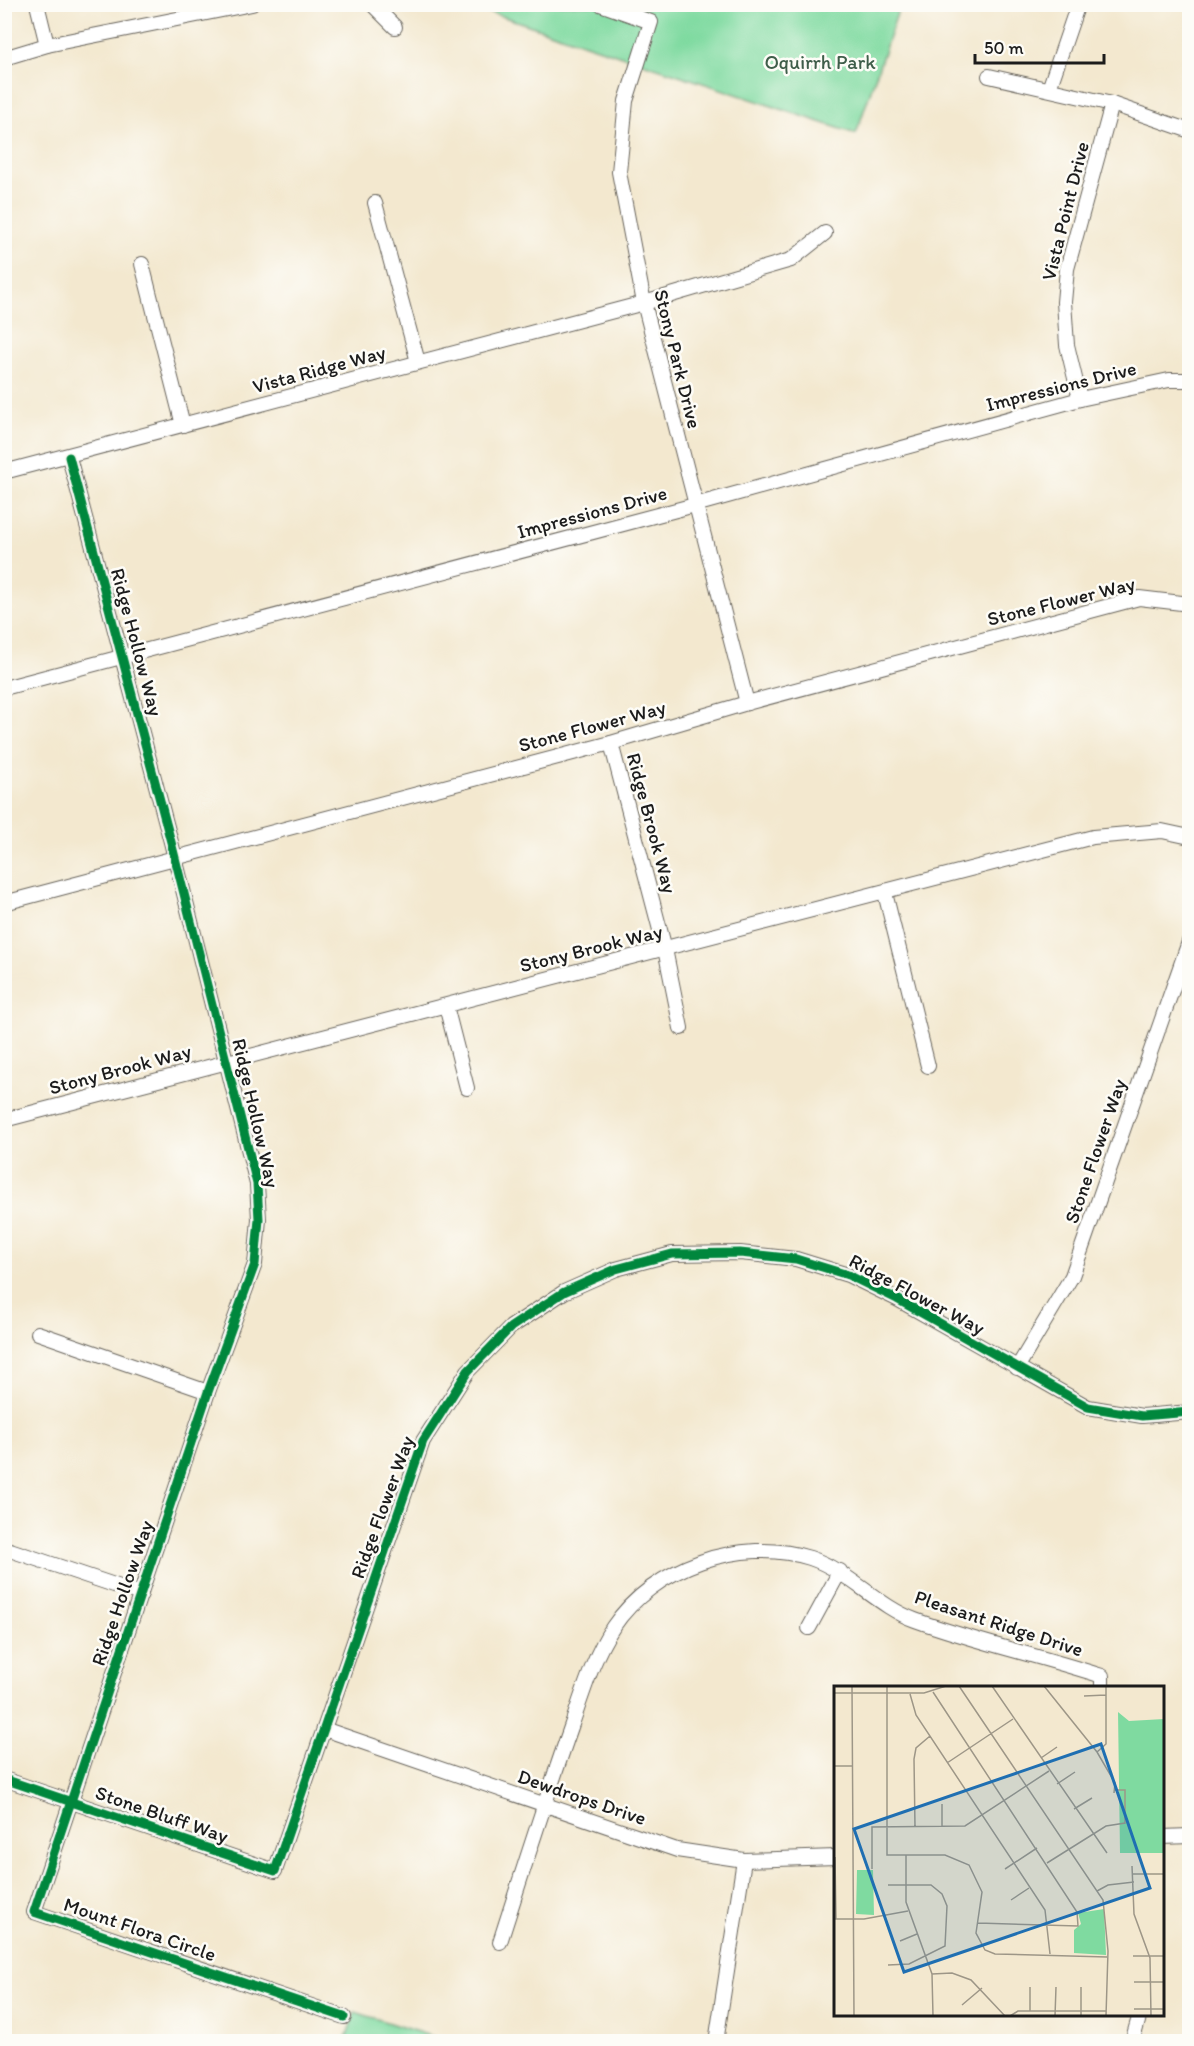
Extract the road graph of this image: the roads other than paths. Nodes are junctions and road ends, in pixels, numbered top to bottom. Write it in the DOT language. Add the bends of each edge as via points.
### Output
graph roads {
  1 [pos="37,4"];
  2 [pos="252,4"];
  3 [pos="600,4"];
  4 [pos="1078,4"];
  5 [pos="376,6"];
  6 [pos="395,27"];
  7 [pos="47,45"];
  8 [pos="4,58"];
  9 [pos="989,76"];
  10 [pos="1049,89"];
  11 [pos="1112,104"];
  12 [pos="1190,131"];
  13 [pos="375,203"];
  14 [pos="825,233"];
  15 [pos="142,264"];
  16 [pos="644,303"];
  17 [pos="418,362"];
  18 [pos="1190,380"];
  19 [pos="1080,399"];
  20 [pos="183,425"];
  21 [pos="69,457"];
  22 [pos="4,472"];
  23 [pos="695,505"];
  24 [pos="1190,604"];
  25 [pos="123,656"];
  26 [pos="4,688"];
  27 [pos="747,702"];
  28 [pos="610,743"];
  29 [pos="1190,837"];
  30 [pos="175,856"];
  31 [pos="885,893"];
  32 [pos="4,903"];
  33 [pos="1190,939"];
  34 [pos="665,949"];
  35 [pos="446,1006"];
  36 [pos="681,1028"];
  37 [pos="227,1062"];
  38 [pos="928,1066"];
  39 [pos="467,1088"];
  40 [pos="4,1120"];
  41 [pos="38,1333"];
  42 [pos="1017,1368"];
  43 [pos="208,1392"];
  44 [pos="1190,1412"];
  45 [pos="4,1548"];
  46 [pos="840,1571"];
  47 [pos="141,1594"];
  48 [pos="809,1628"];
  49 [pos="1102,1682"];
  50 [pos="324,1729"];
  51 [pos="4,1779"];
  52 [pos="70,1802"];
  53 [pos="543,1806"];
  54 [pos="1190,1836"];
  55 [pos="1164,1837"];
  56 [pos="834,1857"];
  57 [pos="744,1860"];
  58 [pos="275,1871"];
  59 [pos="500,1942"];
  60 [pos="1139,2016"];
  61 [pos="344,2017"];
  62 [pos="716,2042"];
  63 [pos="1132,2042"];
  1 -- 7 [label="street"];
  2 -- 7 [label="street"];
  3 -- 16 [label="street, Stony Park Drive" via="651,22 626,101 619,172"];
  4 -- 10 [label="street"];
  5 -- 6 [label="street"];
  7 -- 8 [label="street"];
  9 -- 10 [label="street"];
  10 -- 11 [label="street"];
  11 -- 12 [label="street"];
  11 -- 19 [label="street, Vista Point Drive" via="1067,268 1067,345"];
  13 -- 17 [label="street"];
  14 -- 16 [label="street, Vista Ridge Way" via="791,260"];
  15 -- 20 [label="street"];
  16 -- 17 [label="street, Vista Ridge Way"];
  16 -- 23 [label="street, Stony Park Drive"];
  17 -- 20 [label="street, Vista Ridge Way"];
  18 -- 19 [label="street, Impressions Drive" via="1169,380"];
  19 -- 23 [label="street, Impressions Drive"];
  20 -- 21 [label="street, Vista Ridge Way"];
  21 -- 22 [label="street, Vista Ridge Way"];
  21 -- 25 [label="street, Ridge Hollow Way"];
  23 -- 25 [label="street, Impressions Drive"];
  23 -- 27 [label="street, Stony Park Drive"];
  24 -- 27 [label="street, Stone Flower Way" via="1139,598"];
  25 -- 26 [label="street, Impressions Drive"];
  25 -- 30 [label="street, Ridge Hollow Way"];
  27 -- 28 [label="street, Stone Flower Way"];
  28 -- 30 [label="street, Stone Flower Way"];
  28 -- 34 [label="street, Ridge Brook Way"];
  29 -- 31 [label="street, Stony Brook Way" via="1162,831 1094,837"];
  30 -- 32 [label="street, Stone Flower Way"];
  30 -- 37 [label="street, Ridge Hollow Way"];
  31 -- 34 [label="street, Stony Brook Way"];
  31 -- 38 [label="street"];
  33 -- 42 [label="street, Stone Flower Way" via="1072,1276"];
  34 -- 35 [label="street, Stony Brook Way"];
  34 -- 36 [label="street, Ridge Brook Way"];
  35 -- 37 [label="street, Stony Brook Way"];
  35 -- 39 [label="street"];
  37 -- 40 [label="street, Stony Brook Way"];
  37 -- 43 [label="street, Ridge Hollow Way" via="257,1184 259,1219 255,1264"];
  41 -- 43 [label="street"];
  42 -- 44 [label="street, Ridge Flower Way" via="1088,1407 1142,1416"];
  42 -- 50 [label="street, Ridge Flower Way" via="848,1275 796,1259 740,1252 672,1254 616,1269 564,1292 511,1327 468,1371 423,1441"];
  43 -- 47 [label="street, Ridge Hollow Way"];
  45 -- 47 [label="street"];
  46 -- 48 [label="street"];
  46 -- 49 [label="street, Pleasant Ridge Drive" via="914,1619"];
  46 -- 53 [label="street, Pleasant Ridge Drive" via="809,1558 775,1551 737,1553 706,1559 669,1576 640,1596 614,1625 598,1651"];
  47 -- 52 [label="street, Ridge Hollow Way"];
  50 -- 53 [label="street, Dewdrops Drive"];
  50 -- 58 [label="street, Ridge Flower Way"];
  51 -- 52 [label="street, Stone Bluff Way"];
  52 -- 58 [label="street, Stone Bluff Way"];
  52 -- 61 [label="street, Mount Flora Circle" via="34,1912"];
  53 -- 57 [label="street, Dewdrops Drive" via="677,1850"];
  53 -- 59 [label="street, Pleasant Ridge Drive"];
  54 -- 55 [label="street"];
  56 -- 57 [label="street, Dewdrops Drive"];
  57 -- 62 [label="street"];
  60 -- 63 [label="street"];
}
